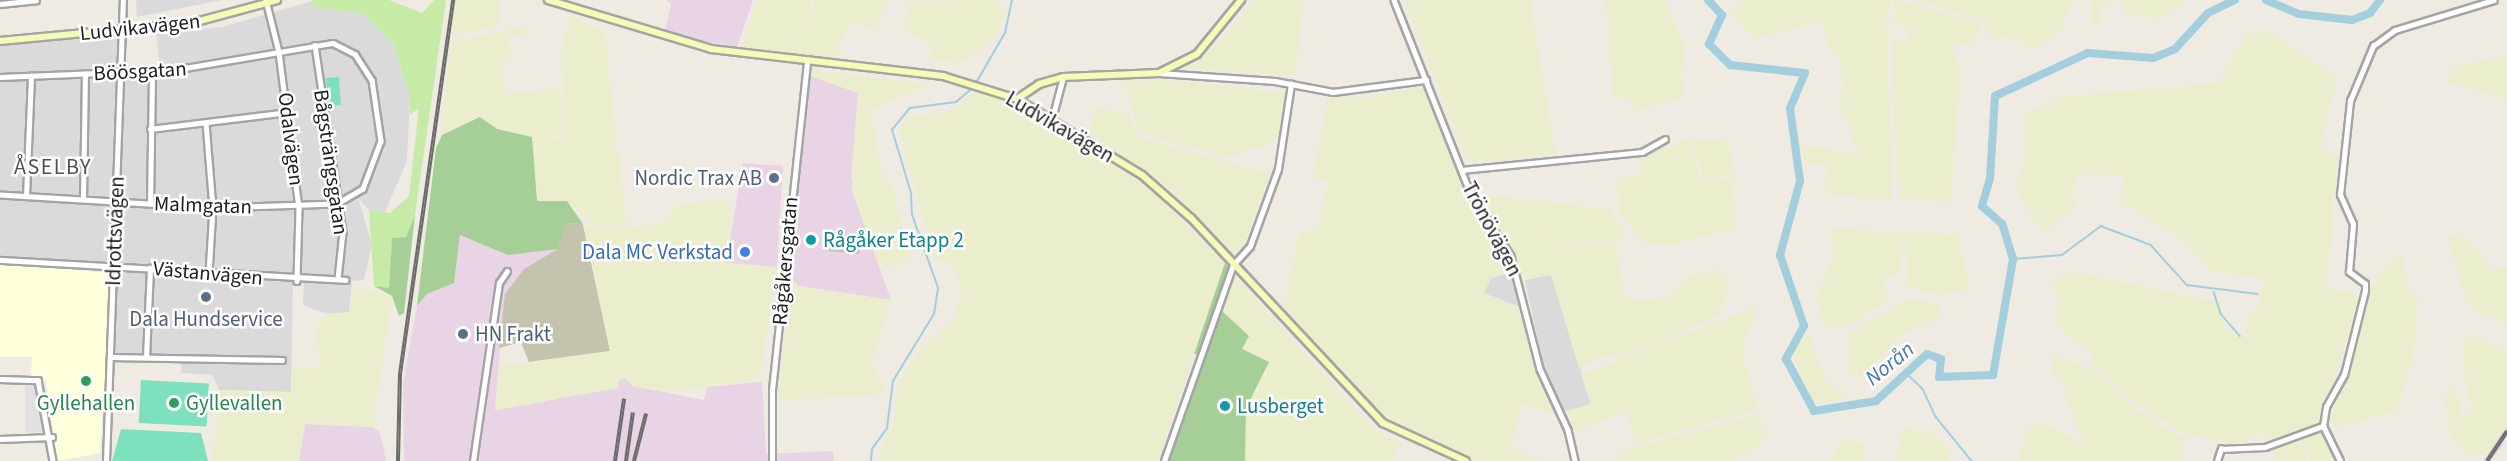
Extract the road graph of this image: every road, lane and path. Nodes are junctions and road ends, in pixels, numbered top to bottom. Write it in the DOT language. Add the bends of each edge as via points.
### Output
graph roads {
  1 [pos="36,0"];
  2 [pos="123,0"];
  3 [pos="277,0"];
  4 [pos="548,0"];
  5 [pos="1241,0"];
  6 [pos="1394,0"];
  7 [pos="2494,0"];
  8 [pos="266,2"];
  9 [pos="0,3"];
  10 [pos="123,29"];
  11 [pos="0,41"];
  12 [pos="315,45"];
  13 [pos="279,52"];
  14 [pos="807,62"];
  15 [pos="152,72"];
  16 [pos="120,73"];
  17 [pos="85,74"];
  18 [pos="1159,74"];
  19 [pos="31,76"];
  20 [pos="0,77"];
  21 [pos="1063,77"];
  22 [pos="1426,80"];
  23 [pos="1291,84"];
  24 [pos="1017,99"];
  25 [pos="288,112"];
  26 [pos="1052,119"];
  27 [pos="206,123"];
  28 [pos="150,129"];
  29 [pos="1665,139"];
  30 [pos="1461,170"];
  31 [pos="0,195"];
  32 [pos="26,196"];
  33 [pos="82,200"];
  34 [pos="117,202"];
  35 [pos="150,204"];
  36 [pos="337,204"];
  37 [pos="213,208"];
  38 [pos="299,209"];
  39 [pos="0,260"];
  40 [pos="1233,265"];
  41 [pos="114,266"];
  42 [pos="150,268"];
  43 [pos="507,271"];
  44 [pos="209,273"];
  45 [pos="338,279"];
  46 [pos="345,279"];
  47 [pos="297,281"];
  48 [pos="111,357"];
  49 [pos="146,357"];
  50 [pos="282,360"];
  51 [pos="0,379"];
  52 [pos="2323,426"];
  53 [pos="52,437"];
  54 [pos="0,439"];
  55 [pos="53,461"];
  56 [pos="106,461"];
  57 [pos="473,461"];
  58 [pos="772,461"];
  59 [pos="1164,461"];
  60 [pos="1466,461"];
  61 [pos="1575,461"];
  62 [pos="2217,461"];
  63 [pos="2340,461"];
  1 -- 9 [label="street"];
  2 -- 10 [label="street, Idrottsvägen"];
  3 -- 8 [label="street, Ludvikavägen"];
  4 -- 14 [label="street, Ludvikavägen" via="667,39"];
  5 -- 18 [label="street" via="1197,54"];
  6 -- 22 [label="street, Trönövägen"];
  7 -- 52 [label="street" via="2395,30 2373,46 2363,65 2350,100 2340,195 2353,224 2349,272 2365,284 2365,291 2344,375 2326,407"];
  8 -- 10 [label="street, Ludvikavägen" via="192,23"];
  8 -- 13 [label="street, Odalvägen"];
  10 -- 11 [label="street, Ludvikavägen"];
  10 -- 16 [label="street, Idrottsvägen"];
  12 -- 13 [label="street, Böösgatan"];
  12 -- 36 [label="street, Bågsträngsgatan"];
  12 -- 36 [label="street, Böösgatan" via="343,47 364,64 381,119 373,174 363,189"];
  13 -- 15 [label="street, Böösgatan"];
  13 -- 25 [label="street, Odalvägen"];
  14 -- 24 [label="street, Ludvikavägen" via="972,82"];
  14 -- 58 [label="street, Rågåkersgatan" via="772,390"];
  15 -- 16 [label="street, Böösgatan"];
  15 -- 28 [label="street"];
  16 -- 17 [label="street, Böösgatan"];
  16 -- 34 [label="street, Idrottsvägen"];
  17 -- 19 [label="street, Böösgatan"];
  17 -- 33 [label="street"];
  18 -- 21 [label="street"];
  18 -- 23 [label="street"];
  19 -- 20 [label="street, Böösgatan"];
  19 -- 32 [label="street"];
  21 -- 24 [label="street" via="1039,84"];
  21 -- 26 [label="street"];
  22 -- 23 [label="street" via="1333,92"];
  22 -- 30 [label="street, Trönövägen"];
  23 -- 40 [label="street" via="1278,170 1250,246"];
  24 -- 26 [label="street, Ludvikavägen"];
  25 -- 27 [label="street"];
  25 -- 38 [label="street, Odalvägen"];
  26 -- 40 [label="street, Ludvikavägen" via="1142,175"];
  27 -- 28 [label="street"];
  27 -- 37 [label="street"];
  28 -- 35 [label="street"];
  29 -- 30 [label="street" via="1642,152"];
  30 -- 61 [label="street, Trönövägen" via="1515,265 1540,369 1568,430"];
  31 -- 32 [label="street, Malmgatan"];
  32 -- 33 [label="street, Malmgatan"];
  33 -- 34 [label="street, Malmgatan"];
  34 -- 35 [label="street, Malmgatan"];
  34 -- 41 [label="street, Idrottsvägen"];
  35 -- 37 [label="street, Malmgatan"];
  36 -- 38 [label="street, Malmgatan"];
  36 -- 45 [label="street, Bågsträngsgatan" via="344,242"];
  37 -- 38 [label="street, Malmgatan"];
  37 -- 44 [label="street"];
  38 -- 47 [label="street, Odalvägen"];
  39 -- 41 [label="street, Västanvägen"];
  40 -- 59 [label="street"];
  40 -- 60 [label="street, Ludvikavägen" via="1383,423"];
  41 -- 42 [label="street, Västanvägen"];
  41 -- 48 [label="street, Idrottsvägen"];
  42 -- 44 [label="street, Västanvägen"];
  42 -- 49 [label="street"];
  43 -- 57 [label="street" via="499,283"];
  44 -- 47 [label="street, Västanvägen"];
  45 -- 46 [label="street, Västanvägen"];
  45 -- 47 [label="street, Västanvägen"];
  48 -- 49 [label="street"];
  48 -- 56 [label="street, Idrottsvägen"];
  49 -- 50 [label="street"];
  51 -- 53 [label="street" via="39,380"];
  52 -- 62 [label="street" via="2265,447 2227,447"];
  52 -- 63 [label="street"];
  53 -- 54 [label="street"];
  53 -- 55 [label="street"];
}
